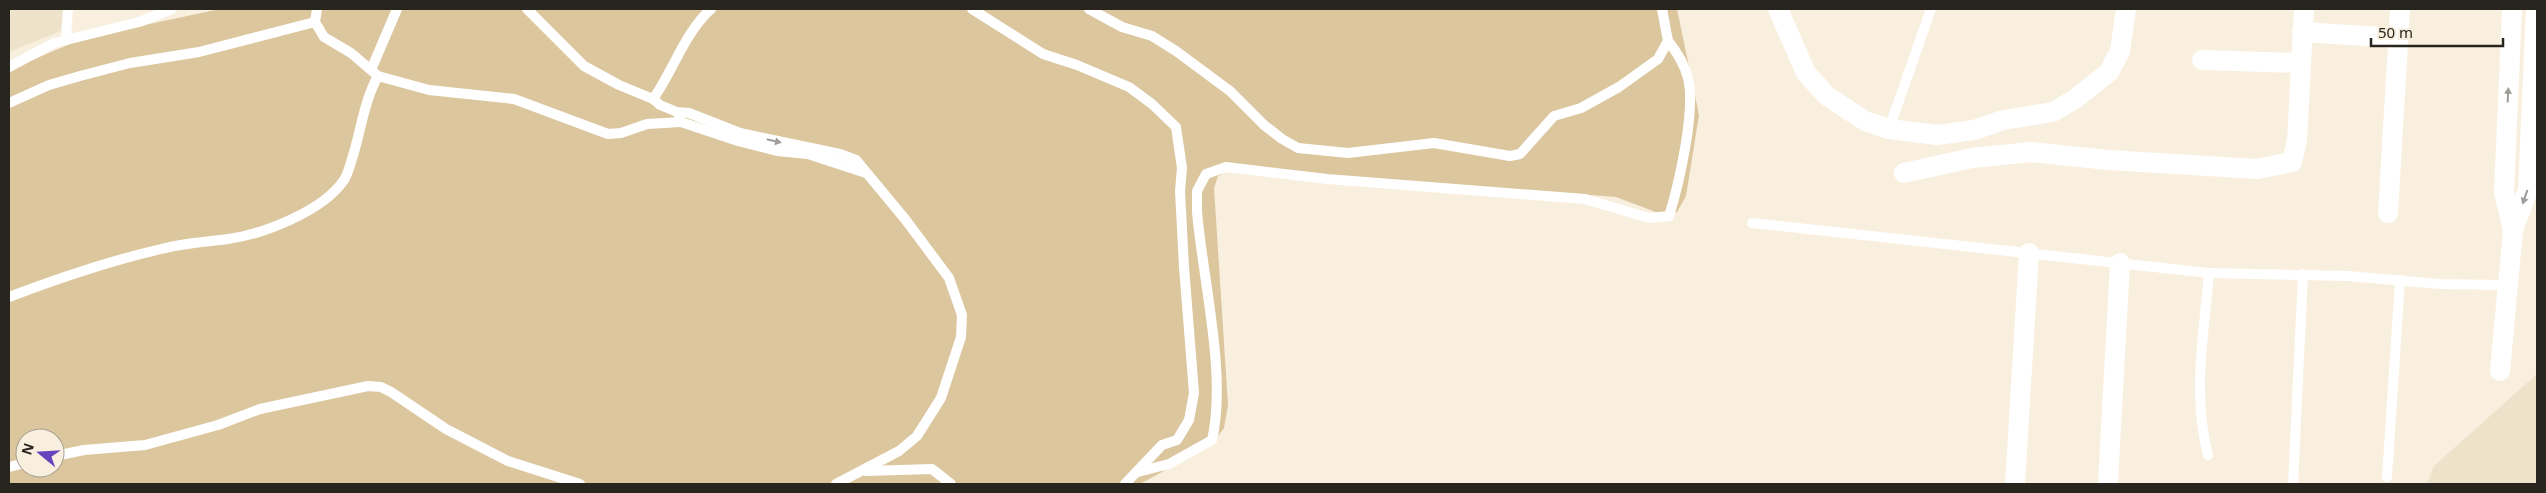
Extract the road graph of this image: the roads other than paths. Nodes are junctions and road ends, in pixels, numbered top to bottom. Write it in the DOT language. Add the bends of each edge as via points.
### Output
graph roads {
  1 [pos="68,9"];
  2 [pos="172,9"];
  3 [pos="317,9"];
  4 [pos="397,9"];
  5 [pos="527,9"];
  6 [pos="711,9"];
  7 [pos="973,9"];
  8 [pos="1089,9"];
  9 [pos="1662,9"];
  10 [pos="1778,9"];
  11 [pos="1931,9"];
  12 [pos="2126,9"];
  13 [pos="2304,9"];
  14 [pos="2400,9"];
  15 [pos="2512,14"];
  16 [pos="2536,14"];
  17 [pos="315,22"];
  18 [pos="2302,32"];
  19 [pos="2398,38"];
  20 [pos="66,40"];
  21 [pos="1668,40"];
  22 [pos="2202,60"];
  23 [pos="2300,64"];
  24 [pos="9,67"];
  25 [pos="374,73"];
  26 [pos="653,99"];
  27 [pos="9,103"];
  28 [pos="679,117"];
  29 [pos="2507,118"];
  30 [pos="2531,119"];
  31 [pos="1889,129"];
  32 [pos="1904,173"];
  33 [pos="2388,213"];
  34 [pos="1752,223"];
  35 [pos="2513,230"];
  36 [pos="2029,253"];
  37 [pos="2120,263"];
  38 [pos="2210,273"];
  39 [pos="2303,274"];
  40 [pos="2400,280"];
  41 [pos="2506,285"];
  42 [pos="9,297"];
  43 [pos="2500,371"];
  44 [pos="65,454"];
  45 [pos="2208,455"];
  46 [pos="866,471"];
  47 [pos="1138,472"];
  48 [pos="2387,477"];
  49 [pos="580,484"];
  50 [pos="836,484"];
  51 [pos="951,484"];
  52 [pos="1125,484"];
  53 [pos="2015,484"];
  54 [pos="2108,484"];
  55 [pos="2293,484"];
  1 -- 20 [label="lane"];
  2 -- 20 [label="lane" via="139,22"];
  3 -- 17 [label="lane"];
  4 -- 25 [label="lane"];
  5 -- 26 [label="lane" via="584,66"];
  6 -- 26 [label="lane" via="695,28"];
  7 -- 47 [label="lane" via="1042,54 1077,64 1129,87 1176,127 1182,168 1182,229 1194,393 1189,420 1176,440 1162,446"];
  8 -- 21 [label="lane" via="1122,27 1152,36 1176,51 1230,91 1264,125 1298,148 1348,153 1434,143 1510,156 1520,154 1554,116 1581,108 1619,87 1658,59"];
  9 -- 21 [label="lane"];
  10 -- 31 [label="street" via="1806,73 1853,114"];
  11 -- 31 [label="lane"];
  12 -- 31 [label="street" via="2120,51 2109,72 2053,112 1937,135"];
  13 -- 18 [label="street"];
  14 -- 19 [label="street"];
  15 -- 16 [label="street"];
  29 -- 15 [label="street, one-way"];
  16 -- 30 [label="street"];
  17 -- 25 [label="lane" via="324,37 351,53"];
  17 -- 27 [label="lane" via="198,52 130,63 80,76 49,85"];
  18 -- 19 [label="street"];
  18 -- 23 [label="street"];
  19 -- 33 [label="street"];
  20 -- 24 [label="lane"];
  21 -- 47 [label="lane" via="1680,56 1689,79 1684,148 1669,216 1649,218 1585,199 1327,179 1226,167 1206,174 1197,190 1197,212 1214,361 1216,424 1212,440 1169,464"];
  22 -- 23 [label="street"];
  23 -- 32 [label="street" via="2297,140 2292,162 2257,169 2031,152 1972,158"];
  25 -- 28 [label="lane" via="429,90 514,99 608,134"];
  25 -- 42 [label="lane" via="358,143 345,179 328,198 308,211 230,239 190,242 85,269"];
  26 -- 28 [label="lane"];
  28 -- 46 [label="lane" via="689,113 740,133 839,159 856,160 949,278 962,316 961,337 940,398 916,436 899,452"];
  29 -- 30 [label="street"];
  29 -- 35 [label="street" via="2504,192"];
  30 -- 35 [label="street, one-way" via="2528,190"];
  34 -- 36 [label="lane"];
  35 -- 41 [label="street"];
  36 -- 37 [label="lane"];
  36 -- 53 [label="street"];
  37 -- 38 [label="lane"];
  37 -- 54 [label="street"];
  38 -- 39 [label="lane"];
  38 -- 45 [label="lane" via="2198,392"];
  39 -- 40 [label="lane"];
  39 -- 55 [label="lane"];
  40 -- 41 [label="lane"];
  40 -- 48 [label="lane"];
  41 -- 43 [label="street"];
  44 -- 49 [label="lane" via="145,445 218,425 267,407 368,386 381,387 446,429 508,461"];
  46 -- 50 [label="lane"];
  46 -- 51 [label="lane" via="932,469"];
  47 -- 52 [label="lane"];
}
